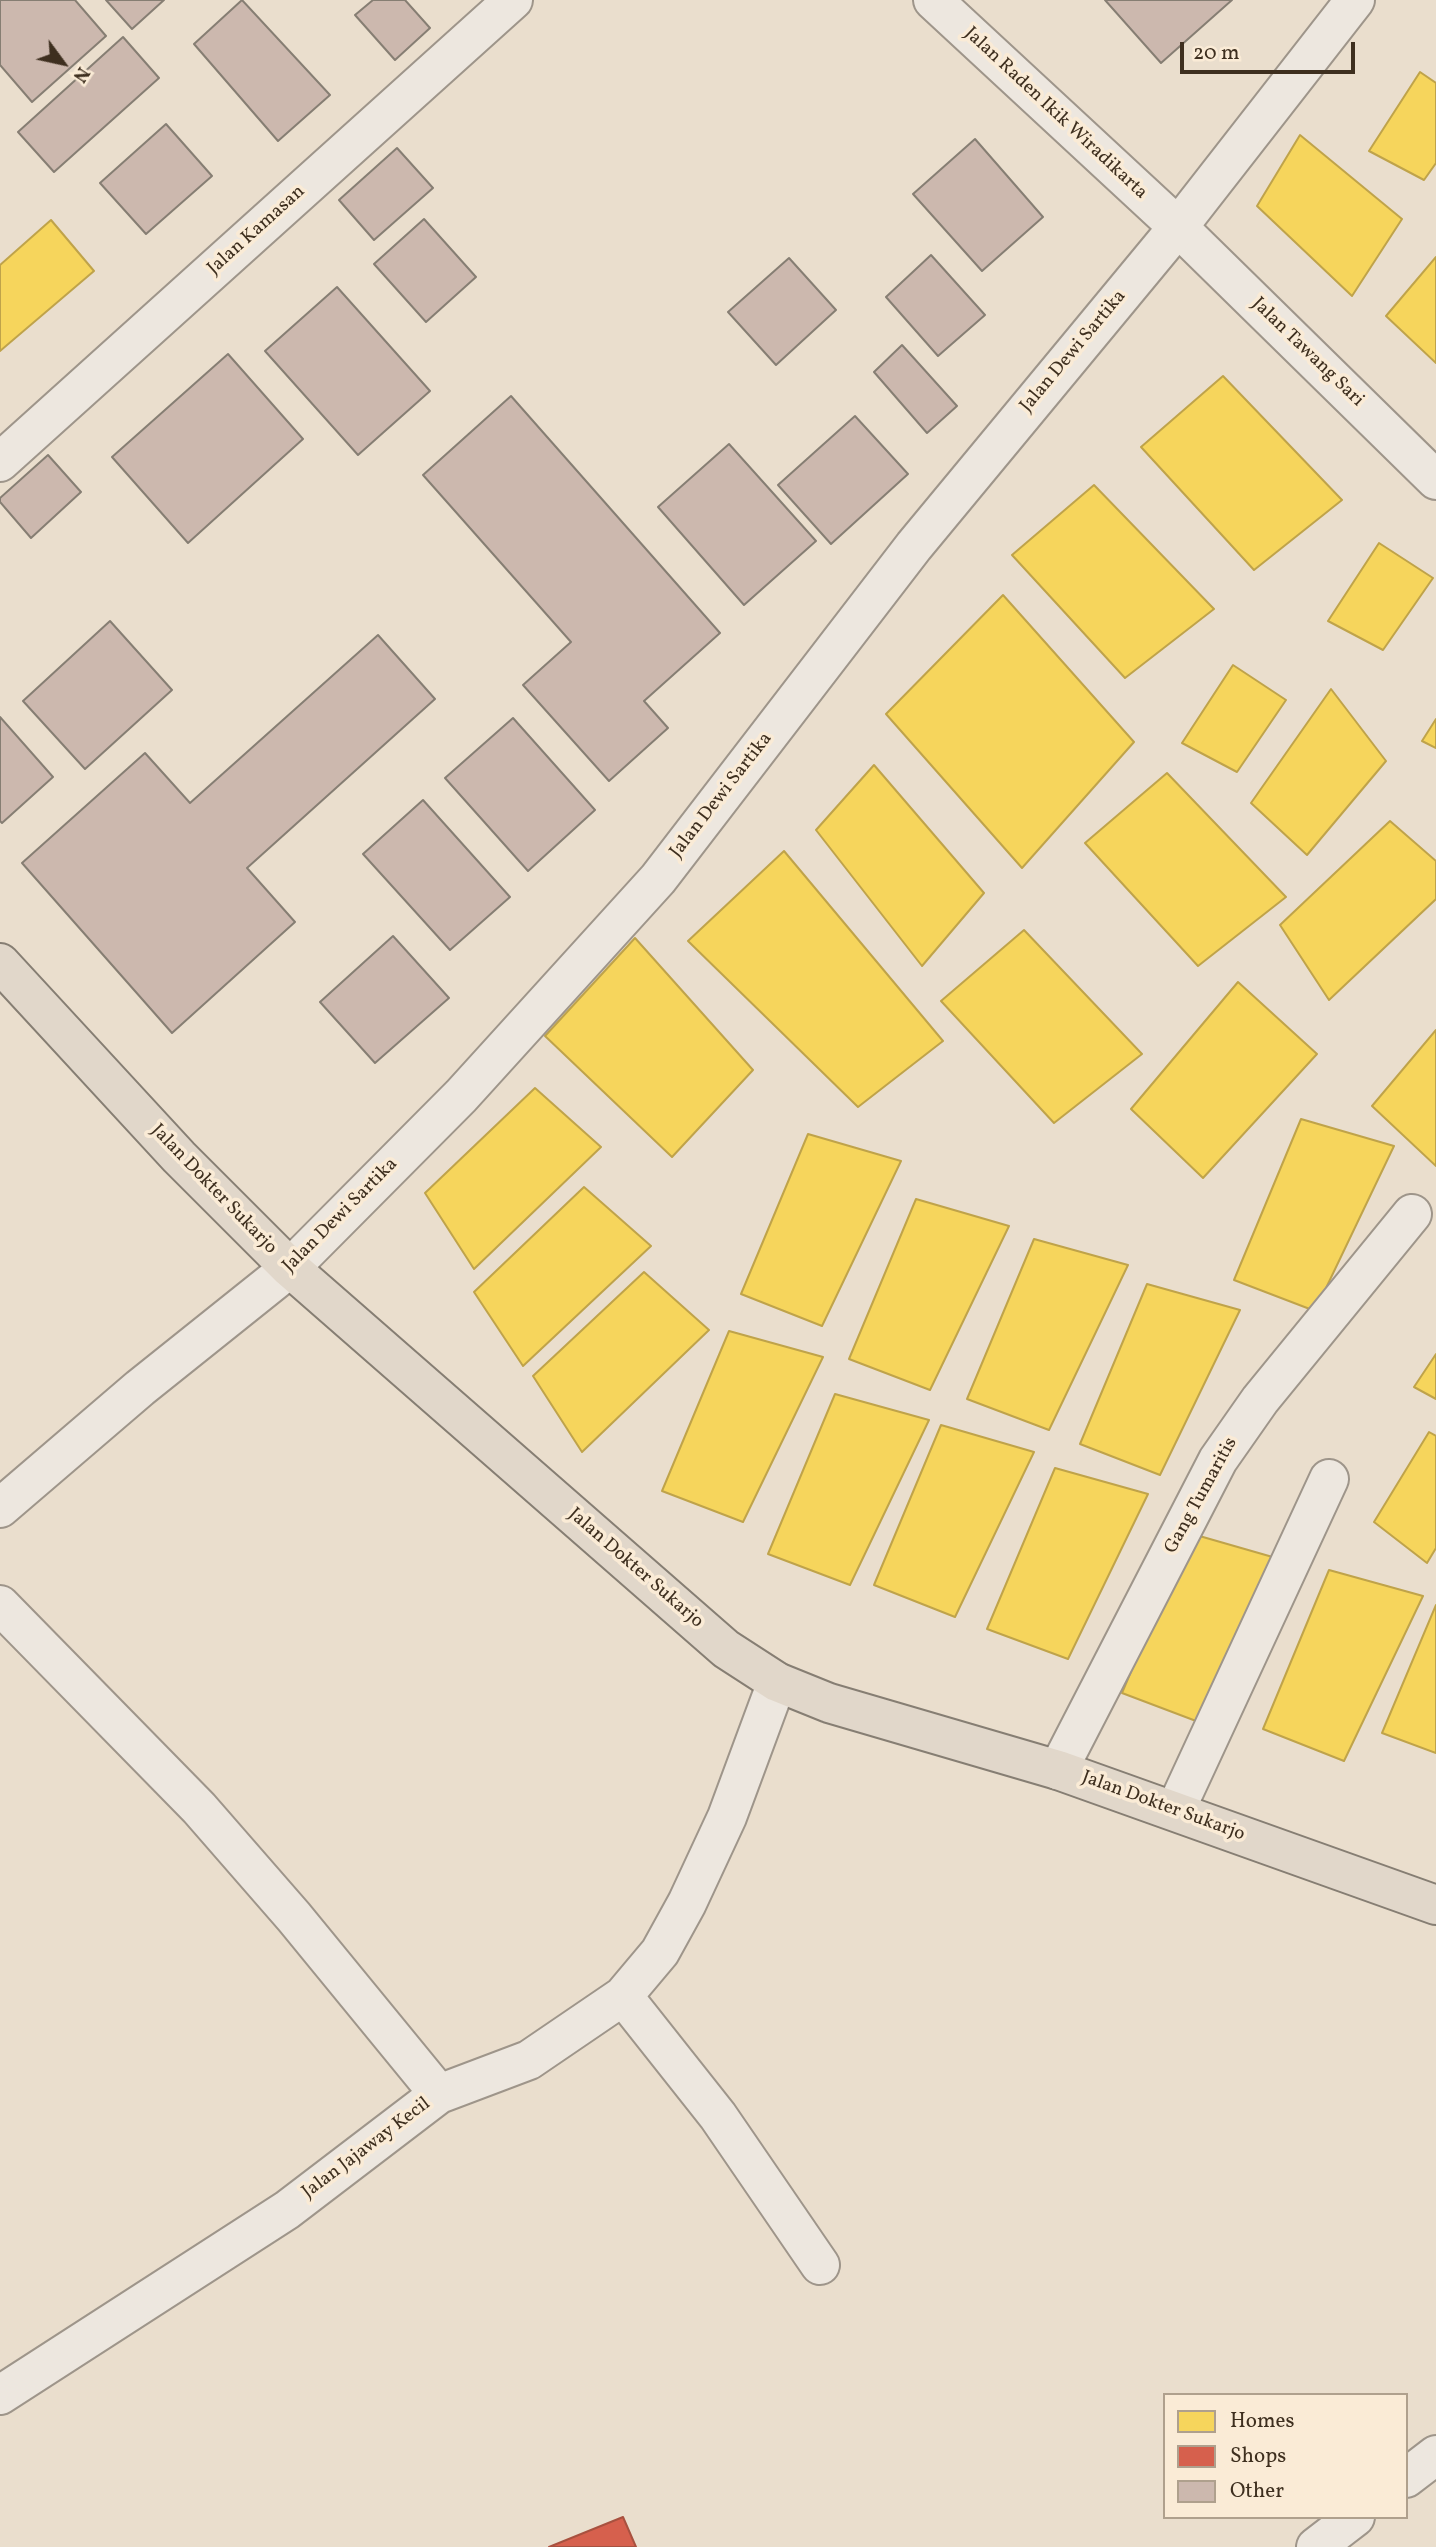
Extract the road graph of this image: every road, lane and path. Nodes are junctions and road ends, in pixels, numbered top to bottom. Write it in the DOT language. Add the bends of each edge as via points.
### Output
graph roads {
  1 [pos="513,0"];
  2 [pos="933,0"];
  3 [pos="1355,0"];
  4 [pos="1178,227"];
  5 [pos="0,463"];
  6 [pos="1436,480"];
  7 [pos="0,963"];
  8 [pos="1412,1214"];
  9 [pos="290,1268"];
  10 [pos="1329,1479"];
  11 [pos="0,1508"];
  12 [pos="0,1605"];
  13 [pos="777,1682"];
  14 [pos="1058,1770"];
  15 [pos="1175,1811"];
  16 [pos="1436,1905"];
  17 [pos="623,1996"];
  18 [pos="439,2094"];
  19 [pos="820,2265"];
  20 [pos="0,2395"];
  21 [pos="1436,2455"];
  22 [pos="1408,2476"];
  23 [pos="1352,2519"];
  24 [pos="1317,2547"];
  1 -- 5 [label="street, Jalan Kamasan"];
  2 -- 4 [label="street, Jalan Raden Ikik Wiradikarta"];
  3 -- 4 [label="street, Jalan Dewi Sartika"];
  4 -- 6 [label="street, Jalan Tawang Sari"];
  4 -- 9 [label="street, Jalan Dewi Sartika" via="914,545 658,879 461,1096"];
  7 -- 9 [label="main road, Jalan Dokter Sukarjo" via="179,1157"];
  8 -- 14 [label="street, Gang Tumaritis" via="1259,1400 1218,1460"];
  9 -- 11 [label="street, Jalan Dewi Sartika"];
  9 -- 13 [label="main road, Jalan Dokter Sukarjo" via="726,1649"];
  10 -- 15 [label="street"];
  12 -- 18 [label="street" via="200,1808"];
  13 -- 14 [label="main road, Jalan Dokter Sukarjo" via="829,1703"];
  13 -- 17 [label="street, Jalan Jajaway Kecil" via="727,1817 687,1903 660,1952"];
  14 -- 15 [label="main road, Jalan Dokter Sukarjo"];
  15 -- 16 [label="main road, Jalan Dokter Sukarjo"];
  17 -- 18 [label="street, Jalan Jajaway Kecil" via="529,2060"];
  17 -- 19 [label="street" via="718,2116"];
  18 -- 20 [label="street, Jalan Jajaway Kecil" via="287,2210"];
  21 -- 22 [label="street"];
  23 -- 24 [label="street"];
}
